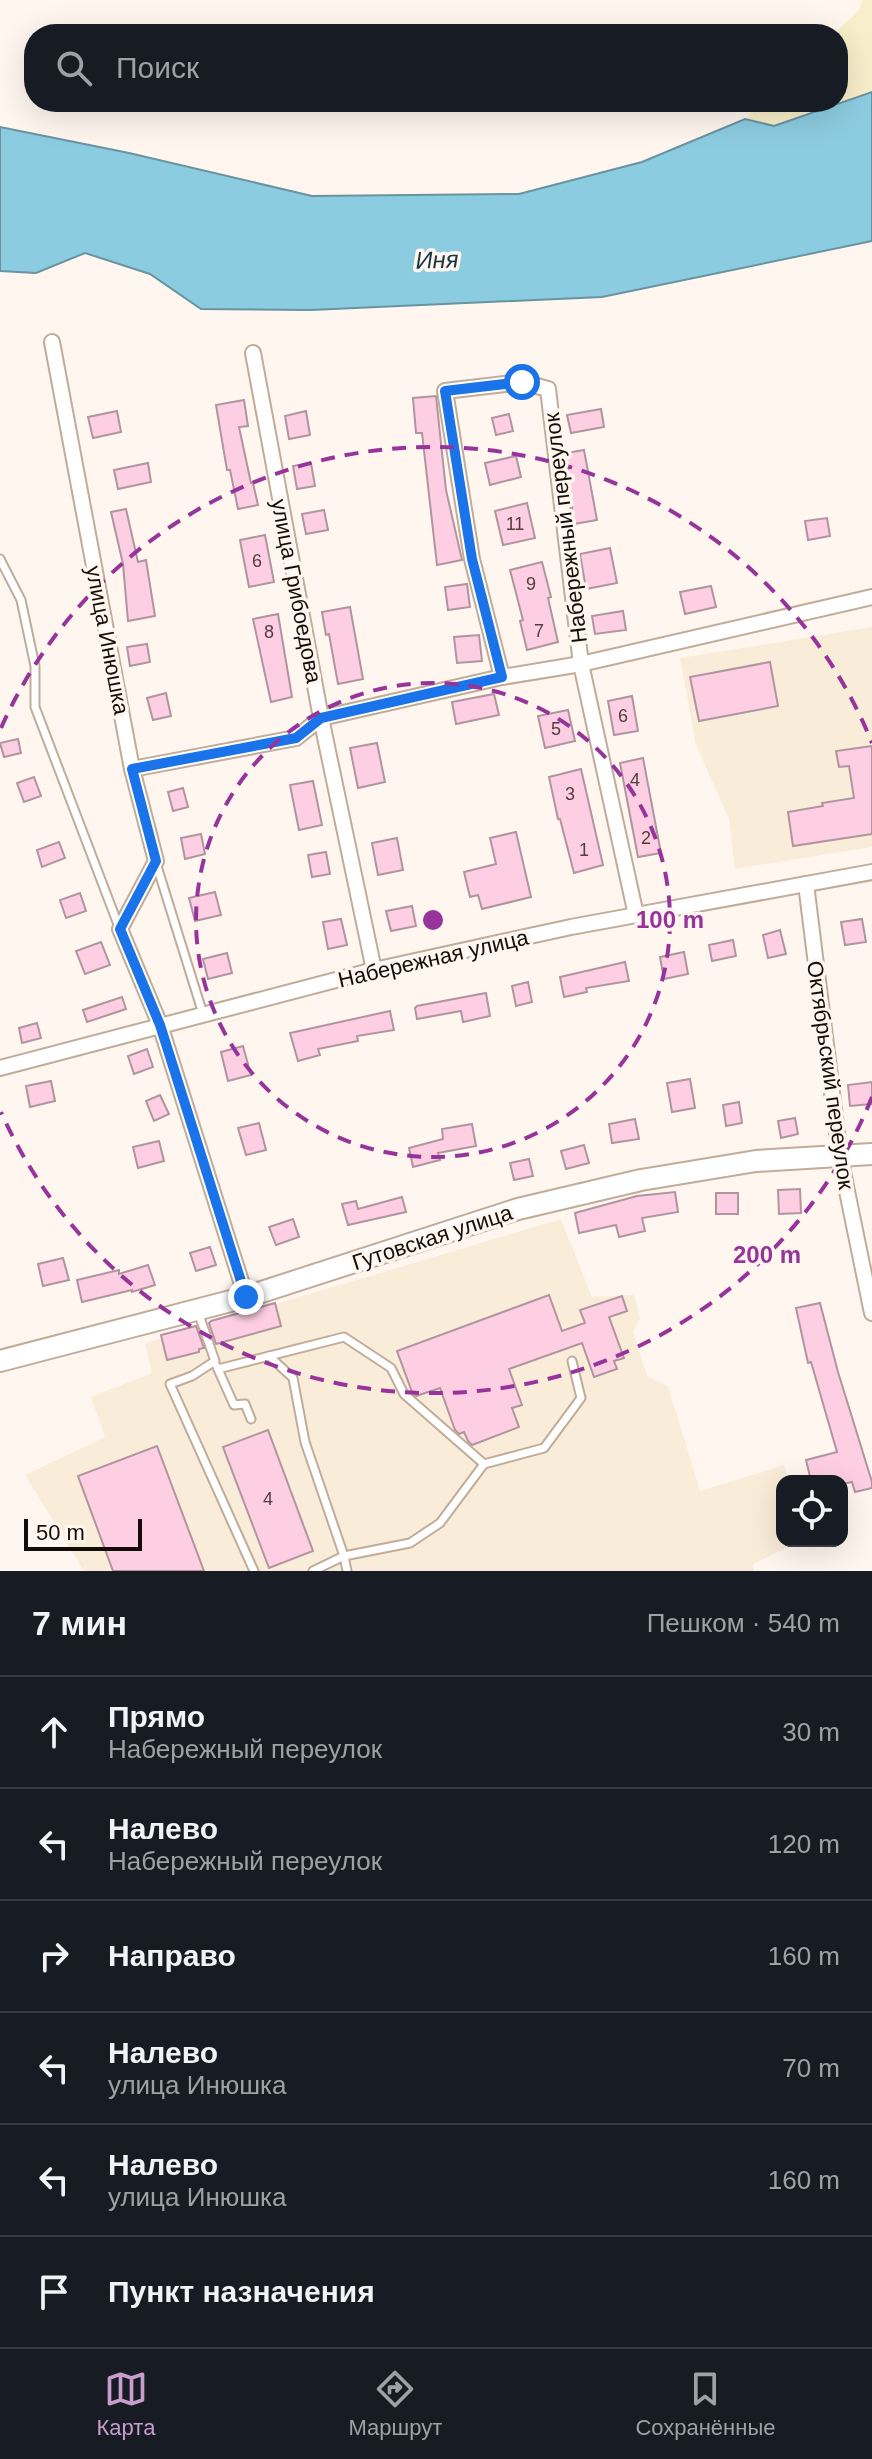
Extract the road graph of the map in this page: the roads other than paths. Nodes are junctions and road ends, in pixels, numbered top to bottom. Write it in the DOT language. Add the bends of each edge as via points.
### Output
graph roads {
  1 [pos="52,342"];
  2 [pos="253,353"];
  3 [pos="0,559"];
  4 [pos="872,597"];
  5 [pos="581,664"];
  6 [pos="502,677"];
  7 [pos="321,718"];
  8 [pos="132,769"];
  9 [pos="156,861"];
  10 [pos="872,872"];
  11 [pos="806,884"];
  12 [pos="636,915"];
  13 [pos="120,929"];
  14 [pos="374,970"];
  15 [pos="203,1014"];
  16 [pos="160,1025"];
  17 [pos="0,1068"];
  18 [pos="872,1154"];
  19 [pos="840,1157"];
  20 [pos="246,1297"];
  21 [pos="197,1310"];
  22 [pos="872,1313"];
  23 [pos="269,1356"];
  24 [pos="0,1361"];
  25 [pos="572,1361"];
  26 [pos="216,1365"];
  27 [pos="251,1419"];
  28 [pos="484,1464"];
  29 [pos="344,1556"];
  30 [pos="254,1571"];
  31 [pos="313,1571"];
  32 [pos="347,1571"];
  1 -- 8 [label="street, улица Инюшка"];
  2 -- 7 [label="street, улица Грибоедова"];
  3 -- 13 [label="lane" via="21,600 35,666 35,707"];
  4 -- 5 [label="street"];
  5 -- 6 [label="street"];
  5 -- 6 [label="street, Набережный переулок" via="548,389 522,382 445,391 472,559"];
  5 -- 12 [label="street, Набережный переулок"];
  6 -- 7 [label="street"];
  7 -- 8 [label="street" via="296,738"];
  7 -- 14 [label="street, улица Грибоедова"];
  8 -- 9 [label="street, улица Инюшка"];
  9 -- 13 [label="street"];
  9 -- 15 [label="lane"];
  10 -- 11 [label="street, Набережная улица"];
  11 -- 12 [label="street, Набережная улица"];
  11 -- 19 [label="street, Октябрьский переулок"];
  12 -- 14 [label="street, Набережная улица"];
  13 -- 16 [label="street"];
  14 -- 15 [label="street, Набережная улица"];
  15 -- 16 [label="street, Набережная улица"];
  16 -- 17 [label="street, Набережная улица"];
  16 -- 20 [label="street"];
  18 -- 19 [label="street, Гутовская улица"];
  19 -- 20 [label="street, Гутовская улица" via="756,1161 518,1209"];
  19 -- 22 [label="street, Октябрьский переулок"];
  20 -- 21 [label="street, Гутовская улица"];
  21 -- 24 [label="street, Гутовская улица"];
  21 -- 26 [label="lane"];
  23 -- 26 [label="lane"];
  23 -- 28 [label="lane" via="344,1337 391,1368 404,1394"];
  23 -- 29 [label="lane" via="293,1378 305,1442"];
  25 -- 28 [label="lane" via="581,1398 544,1448"];
  26 -- 27 [label="lane" via="234,1405 245,1404"];
  26 -- 30 [label="lane" via="170,1384"];
  28 -- 29 [label="lane" via="440,1523 410,1543"];
  29 -- 31 [label="lane"];
  29 -- 32 [label="lane"];
}
